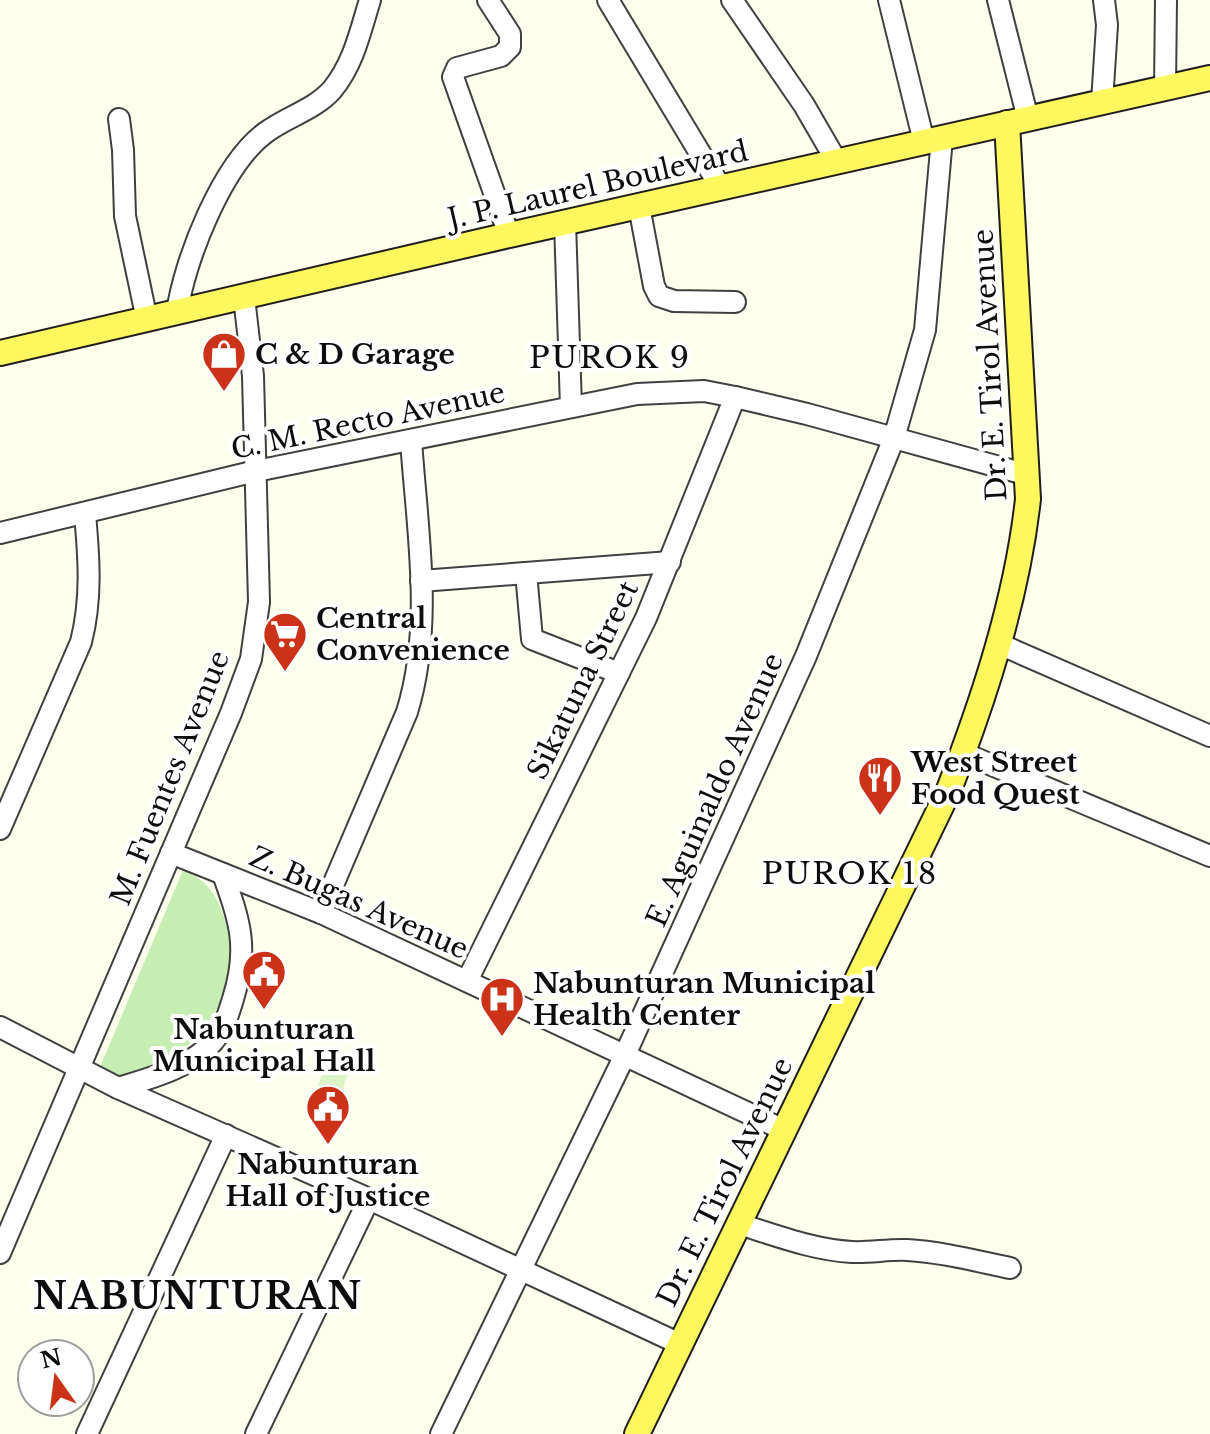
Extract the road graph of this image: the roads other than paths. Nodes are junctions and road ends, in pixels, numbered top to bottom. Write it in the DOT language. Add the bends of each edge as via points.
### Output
graph roads {
  1 [pos="370,0"];
  2 [pos="488,0"];
  3 [pos="608,0"];
  4 [pos="732,0"];
  5 [pos="889,0"];
  6 [pos="998,0"];
  7 [pos="1104,0"];
  8 [pos="1166,0"];
  9 [pos="1210,78"];
  10 [pos="1165,88"];
  11 [pos="1102,102"];
  12 [pos="119,119"];
  13 [pos="1018,121"];
  14 [pos="933,140"];
  15 [pos="837,162"];
  16 [pos="721,188"];
  17 [pos="639,206"];
  18 [pos="565,222"];
  19 [pos="509,235"];
  20 [pos="244,297"];
  21 [pos="735,302"];
  22 [pos="177,313"];
  23 [pos="147,320"];
  24 [pos="0,353"];
  25 [pos="735,397"];
  26 [pos="571,407"];
  27 [pos="894,438"];
  28 [pos="411,440"];
  29 [pos="256,471"];
  30 [pos="1028,475"];
  31 [pos="85,514"];
  32 [pos="0,533"];
  33 [pos="670,562"];
  34 [pos="526,573"];
  35 [pos="421,581"];
  36 [pos="997,643"];
  37 [pos="619,673"];
  38 [pos="1210,736"];
  39 [pos="963,753"];
  40 [pos="0,829"];
  41 [pos="171,853"];
  42 [pos="1210,856"];
  43 [pos="223,874"];
  44 [pos="321,913"];
  45 [pos="467,981"];
  46 [pos="0,1027"];
  47 [pos="624,1057"];
  48 [pos="79,1068"];
  49 [pos="118,1088"];
  50 [pos="784,1130"];
  51 [pos="226,1135"];
  52 [pos="369,1199"];
  53 [pos="739,1224"];
  54 [pos="1,1250"];
  55 [pos="1010,1268"];
  56 [pos="521,1270"];
  57 [pos="680,1344"];
  58 [pos="87,1434"];
  59 [pos="256,1434"];
  60 [pos="441,1434"];
  61 [pos="637,1434"];
  1 -- 22 [label="street" via="360,39 331,90 261,136 232,172 189,262"];
  2 -- 19 [label="street" via="510,34 510,47 501,56 457,68 453,77"];
  3 -- 16 [label="street"];
  4 -- 15 [label="street"];
  5 -- 14 [label="street, E. Aguinaldo Avenue"];
  6 -- 13 [label="street"];
  7 -- 11 [label="street"];
  8 -- 10 [label="street"];
  9 -- 10 [label="main road, J. P. Laurel Boulevard"];
  10 -- 11 [label="main road, J. P. Laurel Boulevard"];
  11 -- 13 [label="main road, J. P. Laurel Boulevard"];
  12 -- 23 [label="street" via="125,216"];
  13 -- 14 [label="main road, J. P. Laurel Boulevard"];
  13 -- 30 [label="main road, Dr. E. Tirol Avenue"];
  14 -- 15 [label="main road, J. P. Laurel Boulevard"];
  14 -- 27 [label="street, E. Aguinaldo Avenue" via="925,330"];
  15 -- 16 [label="main road, J. P. Laurel Boulevard"];
  16 -- 17 [label="main road, J. P. Laurel Boulevard"];
  17 -- 18 [label="main road, J. P. Laurel Boulevard"];
  17 -- 21 [label="street" via="659,296"];
  18 -- 19 [label="main road, J. P. Laurel Boulevard"];
  18 -- 26 [label="street"];
  19 -- 20 [label="main road, J. P. Laurel Boulevard"];
  20 -- 22 [label="main road, J. P. Laurel Boulevard"];
  20 -- 29 [label="street, M. Fuentes Avenue"];
  22 -- 23 [label="main road, J. P. Laurel Boulevard"];
  23 -- 24 [label="main road, J. P. Laurel Boulevard"];
  25 -- 26 [label="street, C. M. Recto Avenue" via="666,392"];
  25 -- 27 [label="street, C. M. Recto Avenue"];
  25 -- 33 [label="street, Sikatuna Street"];
  26 -- 28 [label="street, C. M. Recto Avenue"];
  27 -- 30 [label="street, C. M. Recto Avenue"];
  27 -- 47 [label="street, E. Aguinaldo Avenue" via="806,656"];
  28 -- 29 [label="street, C. M. Recto Avenue"];
  28 -- 35 [label="street"];
  29 -- 31 [label="street, C. M. Recto Avenue"];
  29 -- 41 [label="street, M. Fuentes Avenue" via="259,602 251,659"];
  30 -- 36 [label="main road, Dr. E. Tirol Avenue" via="1019,556"];
  31 -- 32 [label="street, C. M. Recto Avenue"];
  31 -- 40 [label="street" via="87,620"];
  33 -- 34 [label="street"];
  33 -- 37 [label="street, Sikatuna Street"];
  34 -- 35 [label="street"];
  34 -- 37 [label="street" via="532,639"];
  35 -- 44 [label="street" via="417,681"];
  36 -- 38 [label="street"];
  36 -- 39 [label="main road, Dr. E. Tirol Avenue"];
  37 -- 45 [label="street, Sikatuna Street"];
  39 -- 42 [label="street"];
  39 -- 50 [label="main road, Dr. E. Tirol Avenue"];
  41 -- 43 [label="street, Z. Bugas Avenue"];
  41 -- 48 [label="street, M. Fuentes Avenue"];
  43 -- 44 [label="street, Z. Bugas Avenue"];
  43 -- 49 [label="street" via="243,948 225,1024 189,1060"];
  44 -- 45 [label="street, Z. Bugas Avenue"];
  45 -- 47 [label="street, Z. Bugas Avenue"];
  46 -- 48 [label="street"];
  47 -- 50 [label="street, Z. Bugas Avenue"];
  47 -- 56 [label="street, E. Aguinaldo Avenue"];
  48 -- 49 [label="street"];
  48 -- 54 [label="street, M. Fuentes Avenue"];
  49 -- 51 [label="street"];
  50 -- 53 [label="main road, Dr. E. Tirol Avenue"];
  51 -- 52 [label="street"];
  51 -- 58 [label="street"];
  52 -- 56 [label="street"];
  52 -- 59 [label="street"];
  53 -- 55 [label="street" via="832,1249 931,1252"];
  53 -- 57 [label="main road, Dr. E. Tirol Avenue"];
  56 -- 57 [label="street"];
  56 -- 60 [label="street, E. Aguinaldo Avenue"];
  57 -- 61 [label="main road, Dr. E. Tirol Avenue"];
}
